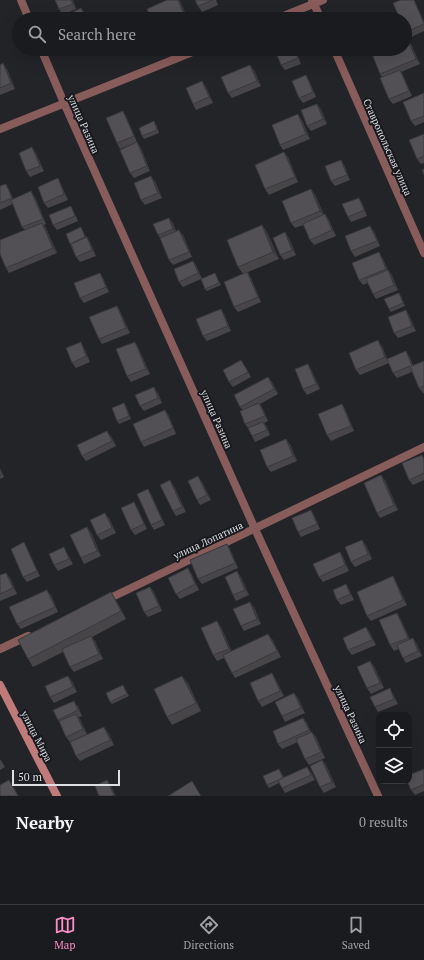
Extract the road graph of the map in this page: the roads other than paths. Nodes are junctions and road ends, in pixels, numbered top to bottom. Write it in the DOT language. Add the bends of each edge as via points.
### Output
graph roads {
  1 [pos="21,0"];
  2 [pos="323,0"];
  3 [pos="313,2"];
  4 [pos="26,12"];
  5 [pos="291,12"];
  6 [pos="318,12"];
  7 [pos="44,56"];
  8 [pos="183,56"];
  9 [pos="337,56"];
  10 [pos="64,104"];
  11 [pos="0,129"];
  12 [pos="424,253"];
  13 [pos="424,447"];
  14 [pos="255,529"];
  15 [pos="93,606"];
  16 [pos="36,632"];
  17 [pos="0,649"];
  18 [pos="0,685"];
  19 [pos="57,796"];
  20 [pos="378,796"];
  1 -- 4 [label="street"];
  2 -- 3 [label="street"];
  3 -- 5 [label="street"];
  3 -- 6 [label="street"];
  7 -- 10 [label="street, улица Разина"];
  8 -- 10 [label="street"];
  9 -- 12 [label="street, Ставропольская улица"];
  10 -- 11 [label="street"];
  10 -- 14 [label="street, улица Разина"];
  13 -- 14 [label="street, улица Лопатина"];
  14 -- 15 [label="street, улица Лопатина"];
  14 -- 20 [label="street, улица Разина"];
  16 -- 17 [label="street"];
  18 -- 19 [label="main road, улица Мира"];
}
